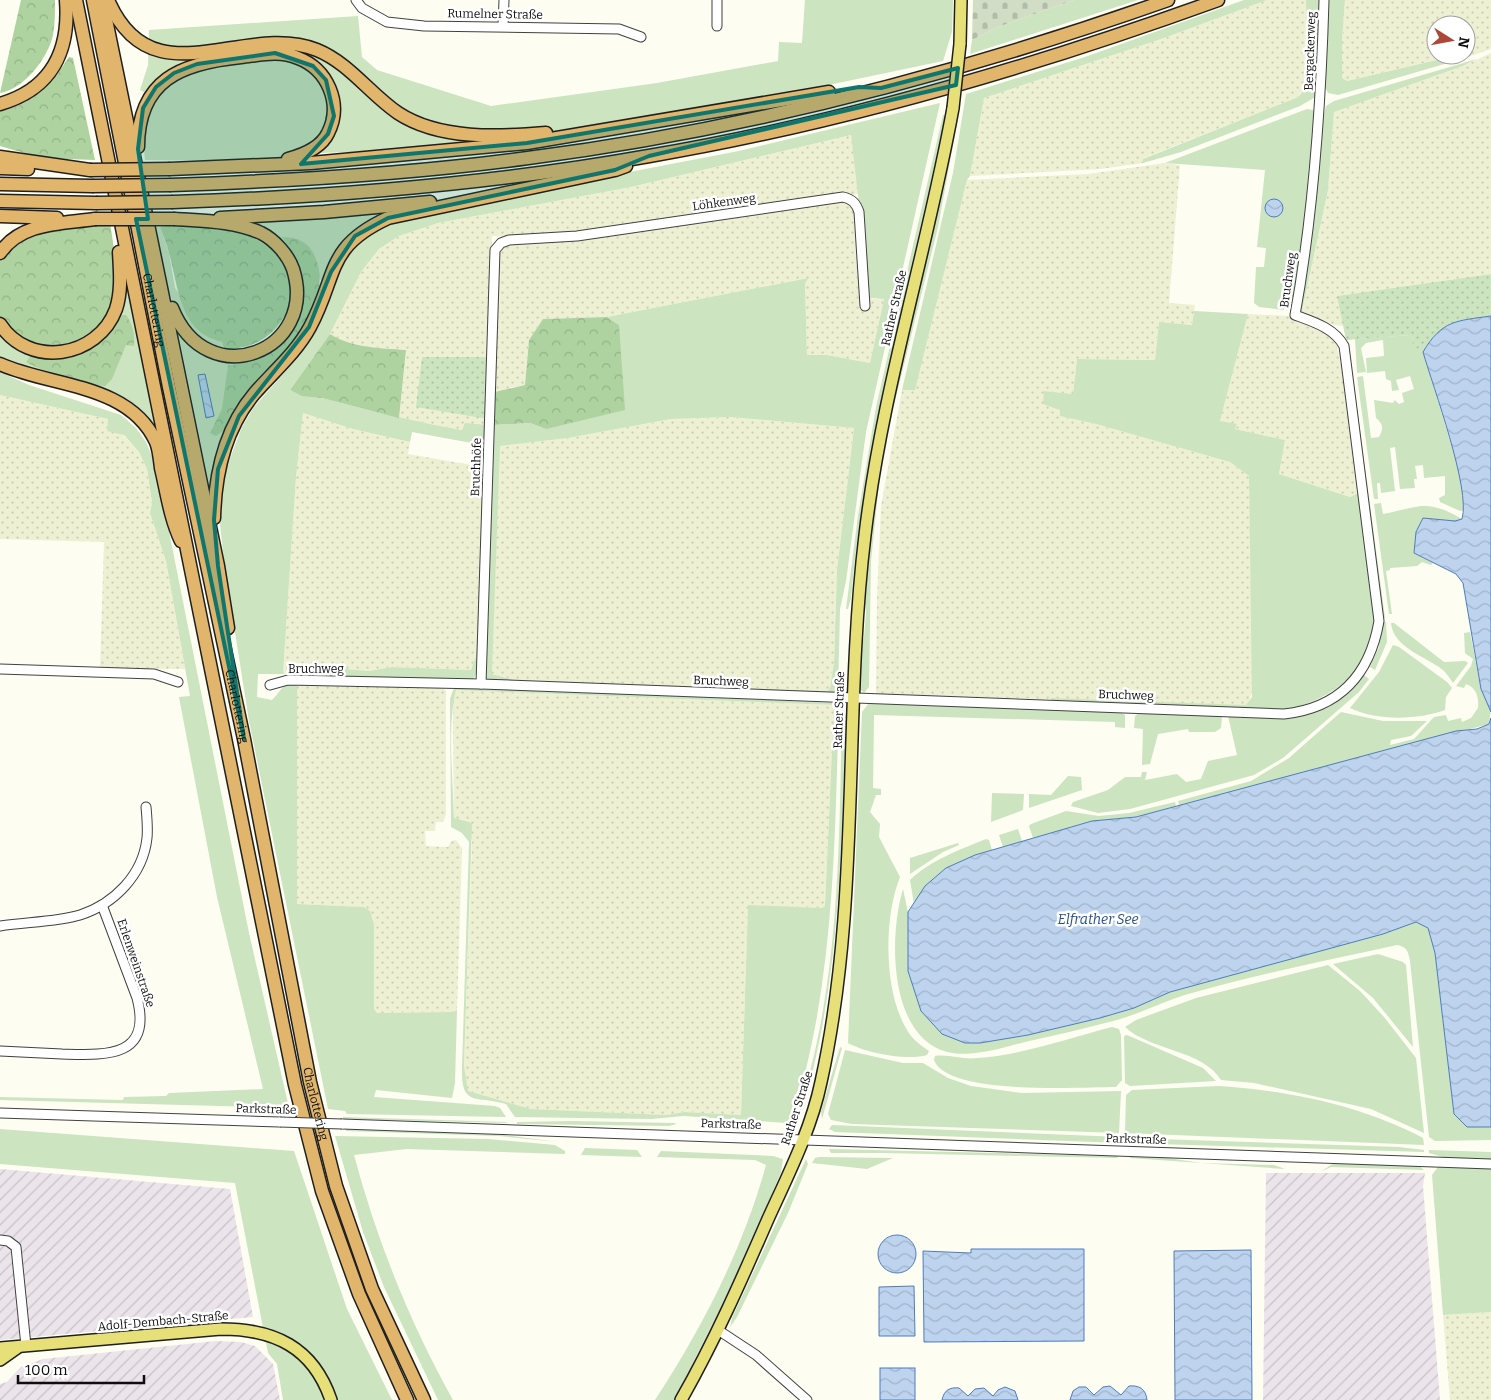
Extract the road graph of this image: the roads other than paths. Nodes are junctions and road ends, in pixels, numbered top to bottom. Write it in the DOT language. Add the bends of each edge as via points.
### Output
graph roads {
  1 [pos="66,0"];
  2 [pos="76,0"];
  3 [pos="93,0"];
  4 [pos="102,0"];
  5 [pos="108,0"];
  6 [pos="356,0"];
  7 [pos="504,0"];
  8 [pos="717,0"];
  9 [pos="961,0"];
  10 [pos="1168,0"];
  11 [pos="1218,0"];
  12 [pos="1324,0"];
  13 [pos="503,26"];
  14 [pos="717,26"];
  15 [pos="641,37"];
  16 [pos="880,88"];
  17 [pos="1321,102"];
  18 [pos="0,104"];
  19 [pos="638,124"];
  20 [pos="649,156"];
  21 [pos="0,157"];
  22 [pos="229,167"];
  23 [pos="0,168"];
  24 [pos="90,170"];
  25 [pos="140,180"];
  26 [pos="0,184"];
  27 [pos="477,198"];
  28 [pos="0,201"];
  29 [pos="0,216"];
  30 [pos="95,219"];
  31 [pos="176,219"];
  32 [pos="122,232"];
  33 [pos="495,250"];
  34 [pos="0,253"];
  35 [pos="161,283"];
  36 [pos="865,306"];
  37 [pos="0,324"];
  38 [pos="0,353"];
  39 [pos="0,364"];
  40 [pos="32,375"];
  41 [pos="190,561"];
  42 [pos="218,566"];
  43 [pos="0,669"];
  44 [pos="178,682"];
  45 [pos="481,684"];
  46 [pos="270,685"];
  47 [pos="853,698"];
  48 [pos="244,739"];
  49 [pos="146,808"];
  50 [pos="102,905"];
  51 [pos="0,926"];
  52 [pos="0,1051"];
  53 [pos="0,1113"];
  54 [pos="803,1138"];
  55 [pos="1491,1164"];
  56 [pos="0,1240"];
  57 [pos="718,1330"];
  58 [pos="22,1347"];
  59 [pos="0,1348"];
  60 [pos="0,1359"];
  61 [pos="0,1367"];
  62 [pos="331,1400"];
  63 [pos="407,1400"];
  64 [pos="424,1400"];
  65 [pos="681,1400"];
  66 [pos="808,1400"];
  1 -- 18 [label="highway" via="66,35 47,76 31,91"];
  2 -- 32 [label="highway, Charlottering"];
  3 -- 48 [label="highway, Charlottering" via="169,387"];
  4 -- 25 [label="highway"];
  5 -- 19 [label="highway" via="116,19 130,37 146,46 185,53 270,44 318,50 352,73 399,113 423,125 454,133 534,134"];
  6 -- 13 [label="street, Rumelner Straße" via="362,8 387,22 424,26"];
  7 -- 13 [label="street"];
  8 -- 14 [label="street"];
  9 -- 47 [label="main road, Rather Straße, bridge" via="953,108 876,459 861,568"];
  10 -- 16 [label="highway" via="980,62"];
  11 -- 20 [label="highway" via="998,74 729,141"];
  12 -- 17 [label="street, Bergackerweg"];
  13 -- 15 [label="street, Rumelner Straße" via="619,29"];
  16 -- 19 [label="highway" via="858,87"];
  16 -- 26 [label="highway, bridge" via="728,125 529,158 360,176 171,186"];
  17 -- 47 [label="street, Bruchweg" via="1314,190 1295,315 1339,336 1344,346 1379,621 1376,642 1355,680 1339,695 1320,705 1284,714"];
  19 -- 22 [label="highway" via="527,143 311,163"];
  20 -- 27 [label="highway" via="615,170"];
  20 -- 28 [label="highway, bridge" via="450,184 254,199 96,203"];
  21 -- 24 [label="highway"];
  22 -- 24 [label="highway, bridge"];
  22 -- 25 [label="highway" via="302,155 328,134 334,116 332,97 326,80 313,66 297,57 275,53 197,64 174,73 156,87 138,126"];
  23 -- 24 [label="highway"];
  25 -- 35 [label="highway"];
  27 -- 31 [label="highway" via="324,212"];
  27 -- 42 [label="highway" via="388,218 361,232 342,251 309,327 297,346 252,396 226,442 215,494"];
  29 -- 30 [label="highway"];
  30 -- 31 [label="highway, bridge"];
  30 -- 34 [label="highway" via="33,228 14,237"];
  31 -- 35 [label="highway" via="225,223 263,234 280,247 291,263 297,283 296,304 291,321 265,348 248,355 227,357 210,353 187,336 177,322"];
  32 -- 37 [label="highway" via="119,252 121,280 116,308 106,328 89,343 66,353 47,353 11,338"];
  32 -- 41 [label="highway, Charlottering"];
  33 -- 36 [label="street, Löhkenweg" via="509,240 577,236 843,197 857,204 859,212"];
  33 -- 45 [label="street, Bruchhöfe"];
  35 -- 42 [label="highway"];
  38 -- 40 [label="highway"];
  39 -- 40 [label="highway"];
  40 -- 41 [label="highway" via="106,397 125,406 142,422 156,442 173,524"];
  41 -- 63 [label="highway, Charlottering" via="255,894 317,1172 359,1294"];
  42 -- 48 [label="highway"];
  43 -- 44 [label="street" via="154,674"];
  45 -- 46 [label="street, Bruchweg" via="288,680"];
  45 -- 47 [label="street, Bruchweg"];
  47 -- 54 [label="main road, Rather Straße" via="841,946 821,1084"];
  48 -- 64 [label="highway, Charlottering" via="310,1082 336,1186 372,1289"];
  49 -- 50 [label="street" via="148,837 143,857 133,877"];
  50 -- 51 [label="street" via="79,916"];
  50 -- 52 [label="street, Erlenweinstraße" via="137,998 141,1013 138,1034 130,1044 109,1055"];
  53 -- 54 [label="street, Parkstraße, bridge"];
  54 -- 55 [label="street, Parkstraße"];
  54 -- 57 [label="main road, Rather Straße"];
  56 -- 58 [label="street" via="16,1247"];
  57 -- 65 [label="main road, Rather Straße"];
  57 -- 66 [label="street" via="756,1355"];
  58 -- 59 [label="main road, Adolf-Dembach-Straße"];
  58 -- 60 [label="main road"];
  58 -- 62 [label="main road, Adolf-Dembach-Straße" via="246,1329 284,1340 298,1350 321,1377"];
  60 -- 61 [label="main road"];
}
